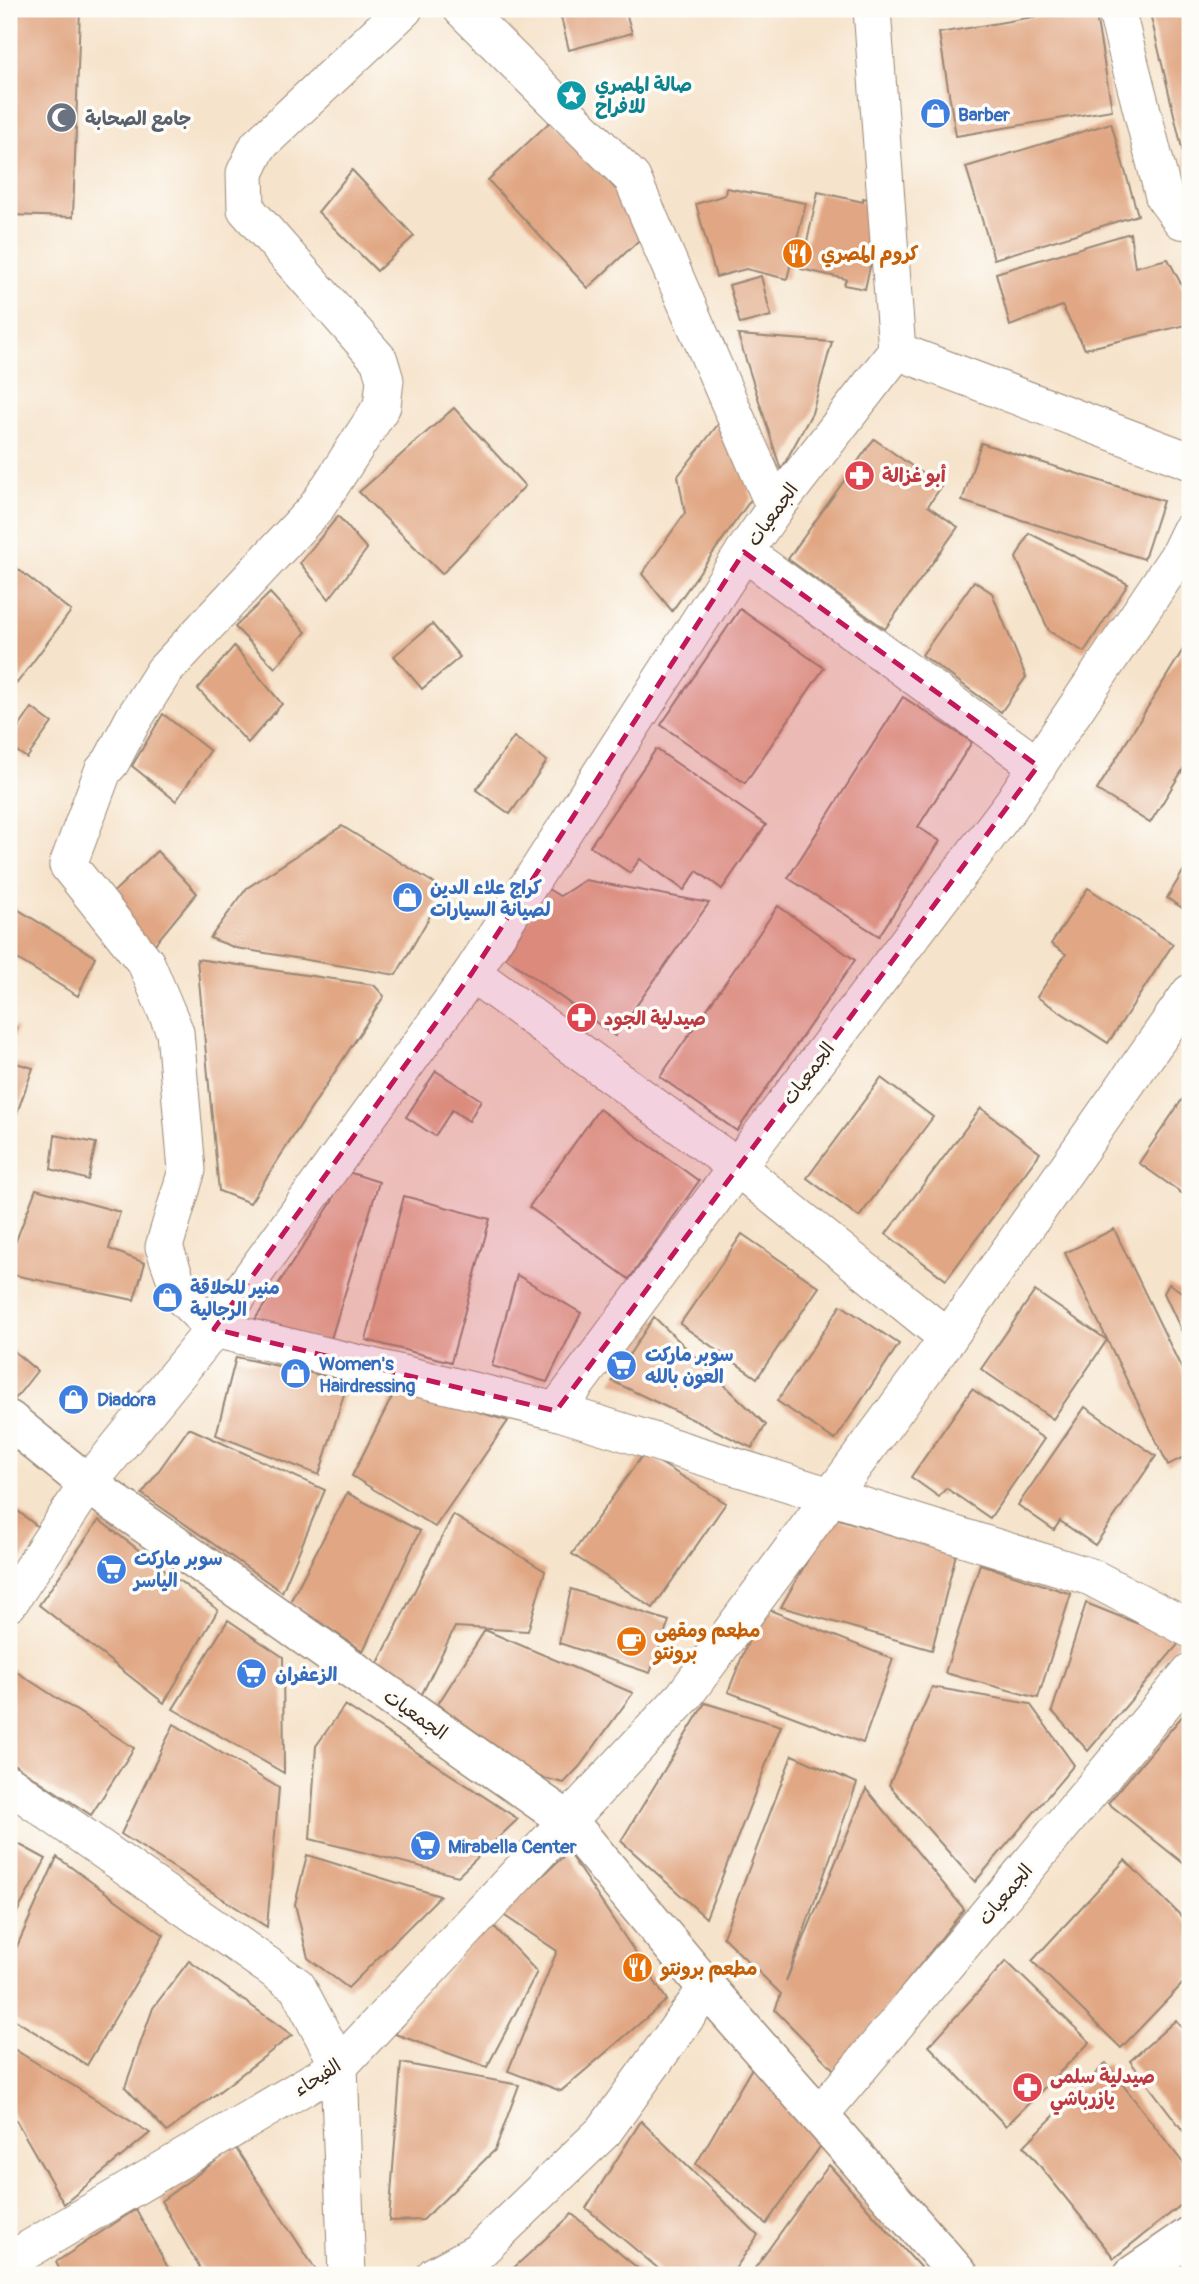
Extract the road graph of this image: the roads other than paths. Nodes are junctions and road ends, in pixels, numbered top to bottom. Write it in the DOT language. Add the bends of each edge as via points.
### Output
graph roads {
  1 [pos="404,9"];
  2 [pos="462,9"];
  3 [pos="872,9"];
  4 [pos="1116,9"];
  5 [pos="1190,220"];
  6 [pos="897,351"];
  7 [pos="1190,461"];
  8 [pos="775,508"];
  9 [pos="1190,531"];
  10 [pos="744,552"];
  11 [pos="1038,766"];
  12 [pos="472,972"];
  13 [pos="1190,993"];
  14 [pos="737,1167"];
  15 [pos="214,1329"];
  16 [pos="947,1338"];
  17 [pos="556,1411"];
  18 [pos="9,1419"];
  19 [pos="88,1484"];
  20 [pos="829,1496"];
  21 [pos="9,1603"];
  22 [pos="1190,1629"];
  23 [pos="1190,1672"];
  24 [pos="9,1784"];
  25 [pos="567,1820"];
  26 [pos="706,1988"];
  27 [pos="339,2066"];
  28 [pos="819,2116"];
  29 [pos="1190,2235"];
  30 [pos="9,2262"];
  31 [pos="347,2275"];
  32 [pos="435,2275"];
  33 [pos="959,2275"];
  34 [pos="1133,2275"];
  1 -- 15 [label="street" via="258,146 245,173 246,209 379,360 385,380 382,406 316,508 163,671 103,771 68,865 146,963 175,1032 187,1171 164,1247 182,1297"];
  2 -- 8 [label="street" via="632,178"];
  3 -- 6 [label="street"];
  4 -- 5 [label="street" via="1164,197 1181,220"];
  6 -- 7 [label="street"];
  6 -- 8 [label="street, الجمعيات"];
  8 -- 10 [label="street, الجمعيات"];
  9 -- 11 [label="street, الجمعيات" via="1178,556"];
  10 -- 11 [label="street"];
  10 -- 12 [label="street, الجمعيات"];
  11 -- 14 [label="street, الجمعيات"];
  12 -- 14 [label="street"];
  12 -- 15 [label="street, الجمعيات"];
  13 -- 16 [label="street"];
  14 -- 16 [label="street"];
  14 -- 17 [label="street, الجمعيات"];
  15 -- 17 [label="street"];
  15 -- 19 [label="street, الجمعيات"];
  16 -- 20 [label="street"];
  17 -- 20 [label="street"];
  18 -- 19 [label="main road"];
  19 -- 21 [label="street"];
  19 -- 25 [label="main road, الجمعيات"];
  20 -- 22 [label="street" via="1091,1577"];
  20 -- 25 [label="street" via="684,1696"];
  23 -- 28 [label="street, الجمعيات"];
  24 -- 27 [label="street" via="297,1986"];
  25 -- 26 [label="main road, الجمعيات"];
  25 -- 27 [label="street, الفيحاء"];
  26 -- 28 [label="main road, الجمعيات"];
  26 -- 32 [label="street" via="604,2131 478,2252"];
  27 -- 30 [label="street, الفيحاء"];
  27 -- 31 [label="street"];
  28 -- 33 [label="main road, الجمعيات"];
  29 -- 34 [label="main road"];
}
